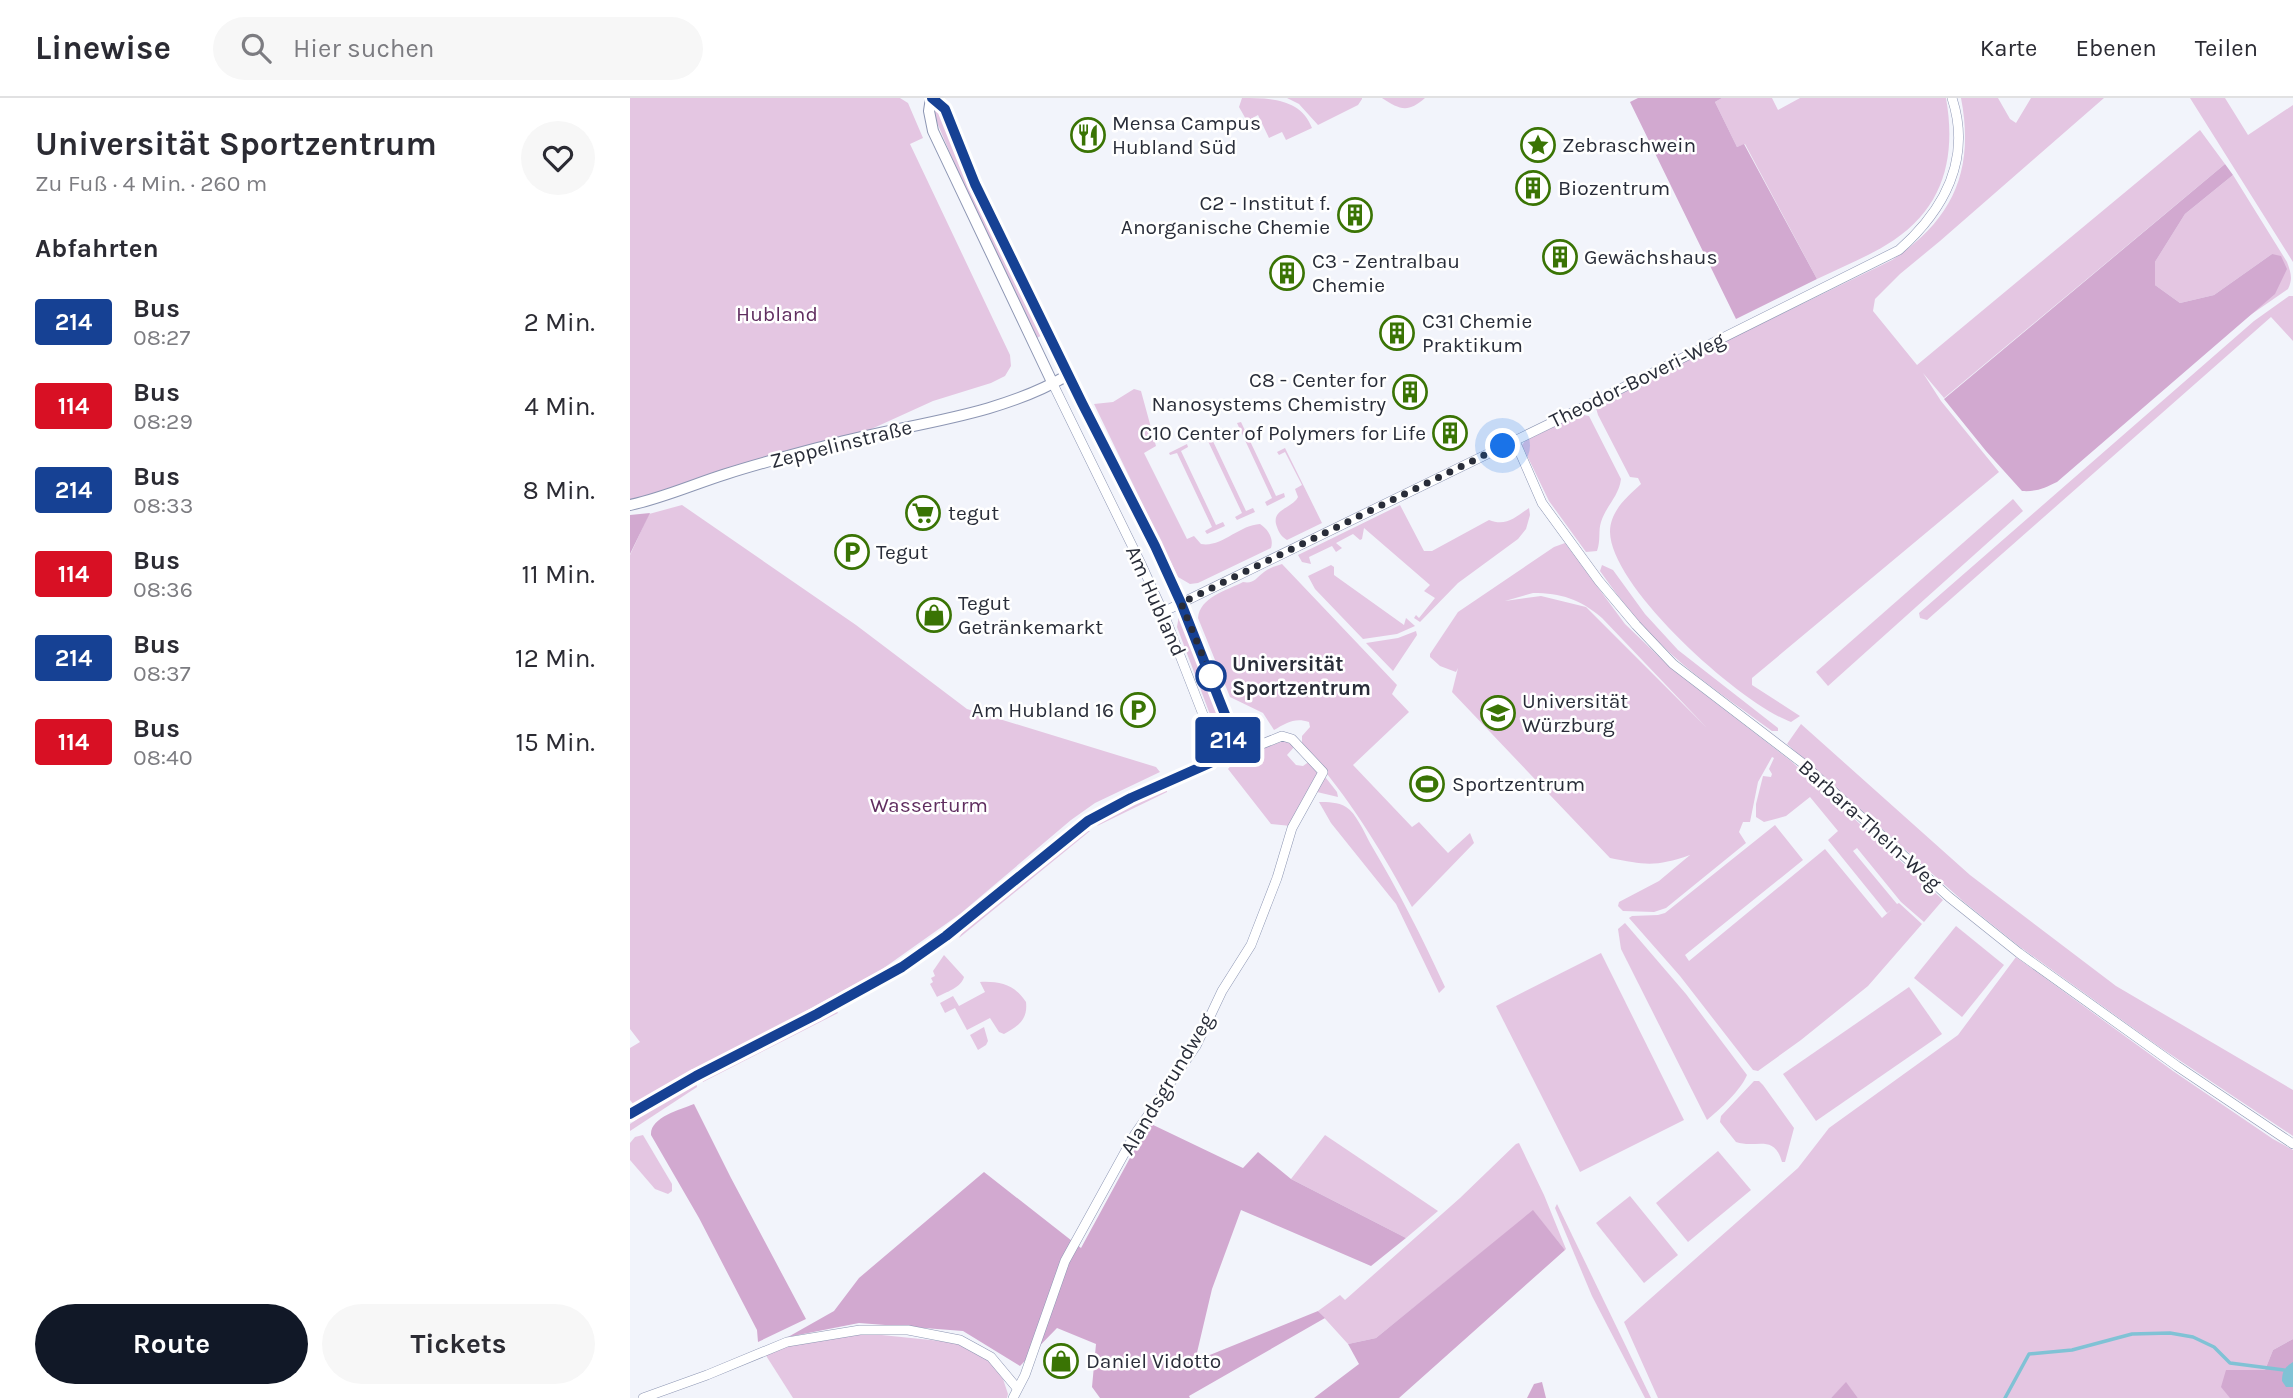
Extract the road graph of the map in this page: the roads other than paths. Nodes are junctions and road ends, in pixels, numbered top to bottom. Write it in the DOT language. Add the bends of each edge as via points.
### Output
graph roads {
  1 [pos="932,98"];
  2 [pos="1952,98"];
  3 [pos="1068,375"];
  4 [pos="1053,384"];
  5 [pos="1515,441"];
  6 [pos="630,505"];
  7 [pos="1181,603"];
  8 [pos="1163,612"];
  9 [pos="1221,750"];
  10 [pos="630,1114"];
  11 [pos="2293,1144"];
  12 [pos="1017,1388"];
  13 [pos="643,1398"];
  14 [pos="1013,1398"];
  1 -- 3 [label="street, Am Hubland" via="945,109 975,184"];
  1 -- 4 [label="street, Am Hubland" via="933,131"];
  2 -- 5 [label="street, Theodor-Boveri-Weg" via="1959,135 1954,174 1937,210 1899,250"];
  3 -- 4 [label="street"];
  3 -- 7 [label="street, Am Hubland"];
  4 -- 6 [label="street, Zeppelinstraße" via="998,406 845,441"];
  4 -- 8 [label="street, Am Hubland"];
  5 -- 7 [label="street, Theodor-Boveri-Weg"];
  5 -- 11 [label="street, Barbara-Thein-Weg" via="1542,503 1599,581 1673,664 1801,762 1949,897 2018,953"];
  7 -- 8 [label="street, Theodor-Boveri-Weg"];
  7 -- 9 [label="street, Am Hubland" via="1230,727"];
  8 -- 9 [label="street, Am Hubland"];
  9 -- 10 [label="street" via="1205,766 1088,821 902,967"];
  9 -- 12 [label="street, Alandsgrundweg" via="1252,748 1282,736 1292,739 1323,772 1292,828 1251,945 1196,1046 1135,1134 1065,1261"];
  12 -- 13 [label="street" via="991,1357 960,1340 908,1331 860,1330 787,1342"];
  12 -- 14 [label="street, Alandsgrundweg"];
}
